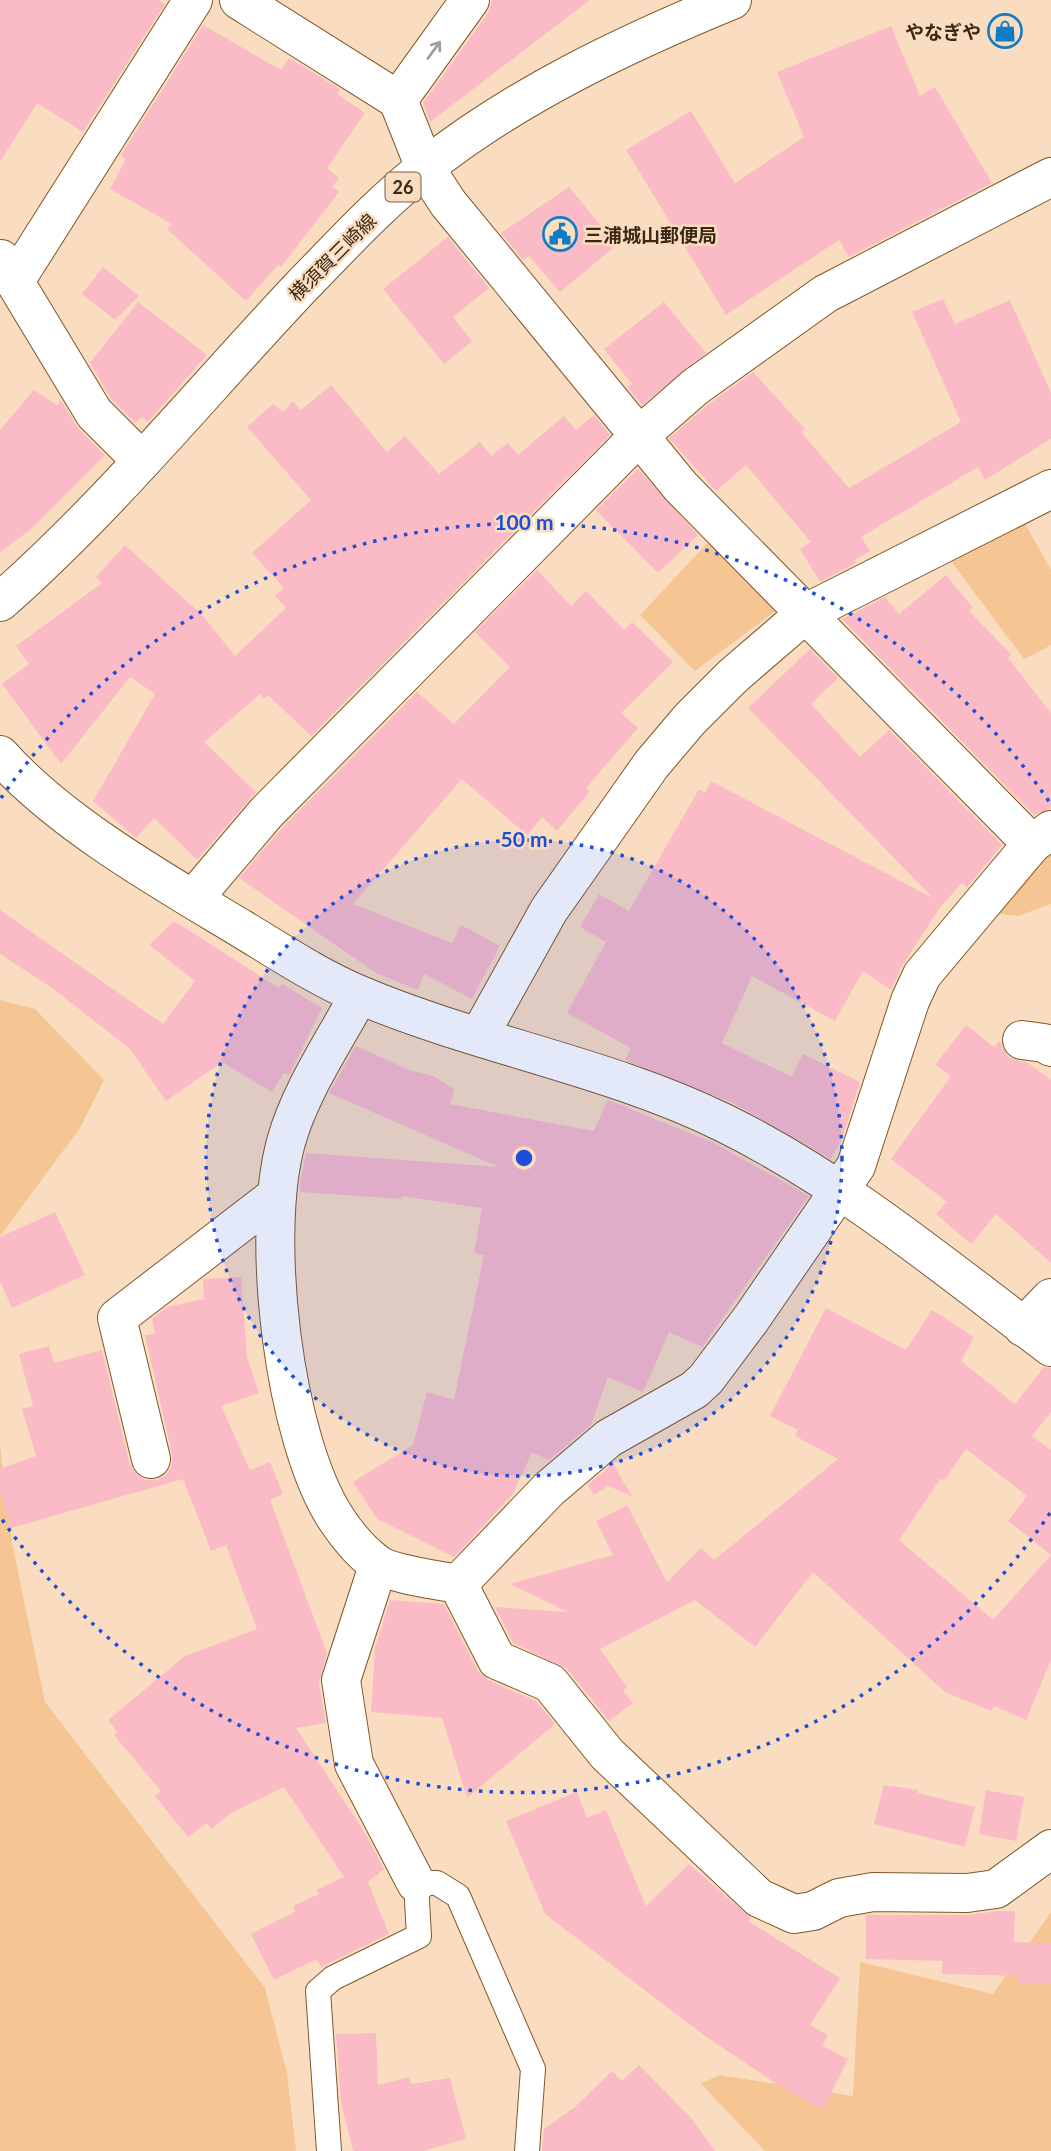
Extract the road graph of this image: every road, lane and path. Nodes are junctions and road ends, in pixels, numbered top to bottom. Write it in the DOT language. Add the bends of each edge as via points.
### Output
graph roads {
  1 [pos="193,0"];
  2 [pos="239,0"];
  3 [pos="470,0"];
  4 [pos="732,0"];
  5 [pos="398,100"];
  6 [pos="425,167"];
  7 [pos="1051,177"];
  8 [pos="8,269"];
  9 [pos="638,437"];
  10 [pos="142,461"];
  11 [pos="1051,489"];
  12 [pos="0,602"];
  13 [pos="806,613"];
  14 [pos="0,755"];
  15 [pos="1042,837"];
  16 [pos="193,900"];
  17 [pos="359,995"];
  18 [pos="479,1036"];
  19 [pos="841,1191"];
  20 [pos="277,1195"];
  21 [pos="1051,1298"];
  22 [pos="1037,1337"];
  23 [pos="152,1459"];
  24 [pos="378,1566"];
  25 [pos="457,1584"];
  26 [pos="1051,1849"];
  27 [pos="416,1883"];
  28 [pos="329,2151"];
  29 [pos="527,2151"];
  1 -- 8 [label="street"];
  2 -- 5 [label="street"];
  5 -- 3 [label="street, one-way"];
  4 -- 6 [label="street, 横須賀三崎線 / 26" via="552,84"];
  5 -- 6 [label="street"];
  6 -- 9 [label="street" via="475,240"];
  6 -- 10 [label="street, 横須賀三崎線 / 26" via="333,254"];
  7 -- 9 [label="street" via="825,294 695,387"];
  8 -- 10 [label="street" via="94,413"];
  9 -- 13 [label="street"];
  9 -- 16 [label="street" via="266,813"];
  10 -- 12 [label="street, 横須賀三崎線 / 26"];
  11 -- 13 [label="street"];
  13 -- 15 [label="street"];
  13 -- 18 [label="street" via="733,676 651,765 549,910"];
  14 -- 16 [label="street" via="51,804"];
  15 -- 19 [label="street" via="922,975 856,1166"];
  16 -- 17 [label="street"];
  17 -- 18 [label="street"];
  17 -- 20 [label="street" via="299,1107 286,1140"];
  18 -- 19 [label="street" via="670,1099 786,1156"];
  19 -- 22 [label="street"];
  19 -- 25 [label="street" via="706,1379 609,1438 549,1489"];
  20 -- 23 [label="street" via="117,1318"];
  20 -- 24 [label="street" via="276,1269 285,1357 312,1468 336,1519"];
  21 -- 22 [label="street"];
  24 -- 25 [label="street"];
  24 -- 27 [label="street" via="341,1680 354,1764"];
  25 -- 26 [label="street" via="497,1660 550,1683 607,1754 759,1898 794,1914 873,1892 967,1894 996,1889"];
  27 -- 28 [label="lane" via="419,1936 333,1978 318,1991"];
  27 -- 29 [label="lane" via="437,1883 458,1896 533,2069"];
}
